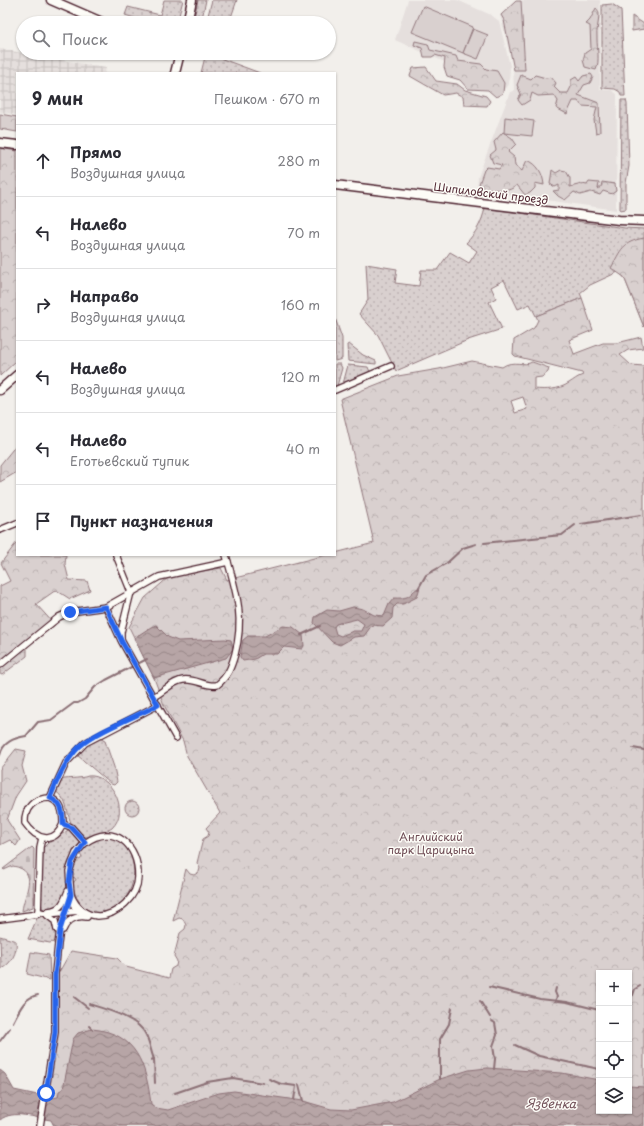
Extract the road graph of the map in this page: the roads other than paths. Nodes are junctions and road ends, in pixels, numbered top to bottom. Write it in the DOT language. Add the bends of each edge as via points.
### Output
graph roads {
  1 [pos="51,0"];
  2 [pos="192,0"];
  3 [pos="88,16"];
  4 [pos="189,16"];
  5 [pos="178,60"];
  6 [pos="175,72"];
  7 [pos="0,143"];
  8 [pos="16,145"];
  9 [pos="336,185"];
  10 [pos="644,221"];
  11 [pos="391,366"];
  12 [pos="16,377"];
  13 [pos="0,390"];
  14 [pos="336,390"];
  15 [pos="16,523"];
  16 [pos="0,530"];
  17 [pos="116,556"];
  18 [pos="226,556"];
  19 [pos="228,562"];
  20 [pos="131,592"];
  21 [pos="106,607"];
  22 [pos="121,642"];
  23 [pos="0,665"];
  24 [pos="153,696"];
  25 [pos="158,705"];
  26 [pos="176,738"];
  27 [pos="50,798"];
  28 [pos="63,824"];
  29 [pos="42,838"];
  30 [pos="85,842"];
  31 [pos="71,897"];
  32 [pos="38,911"];
  33 [pos="80,911"];
  34 [pos="66,912"];
  35 [pos="47,914"];
  36 [pos="0,920"];
  37 [pos="60,930"];
  38 [pos="40,1126"];
  1 -- 3 [label="main road"];
  2 -- 4 [label="main road"];
  5 -- 6 [label="main road"];
  7 -- 8 [label="main road"];
  9 -- 10 [label="main road, Шипиловский проезд"];
  11 -- 14 [label="street"];
  12 -- 13 [label="main road"];
  15 -- 16 [label="street"];
  17 -- 20 [label="street"];
  18 -- 19 [label="street"];
  19 -- 20 [label="street" via="159,577"];
  19 -- 24 [label="street" via="233,573 240,615 240,639 230,671 217,686 182,680"];
  20 -- 21 [label="street"];
  20 -- 22 [label="street"];
  21 -- 22 [label="street"];
  21 -- 23 [label="street" via="70,612 59,617"];
  22 -- 24 [label="street"];
  24 -- 25 [label="street"];
  25 -- 26 [label="street"];
  25 -- 27 [label="street" via="85,742 60,773"];
  27 -- 28 [label="street" via="60,805"];
  27 -- 29 [label="street" via="37,800 31,804 24,816 25,824 30,831"];
  28 -- 29 [label="street" via="54,836"];
  28 -- 30 [label="street" via="71,827"];
  29 -- 32 [label="street"];
  30 -- 31 [label="street" via="72,862 69,882"];
  30 -- 33 [label="street" via="106,834 125,840 132,853 138,877 133,892 117,911 104,916"];
  31 -- 33 [label="street"];
  31 -- 34 [label="street"];
  31 -- 35 [label="street" via="68,891 62,906 48,911"];
  32 -- 35 [label="street"];
  32 -- 36 [label="street" via="38,914"];
  33 -- 34 [label="street"];
  33 -- 37 [label="street" via="87,917 79,916 72,919 63,930"];
  34 -- 35 [label="street"];
  34 -- 37 [label="street"];
  35 -- 37 [label="street"];
  37 -- 38 [label="street" via="55,975 55,1032"];
}
